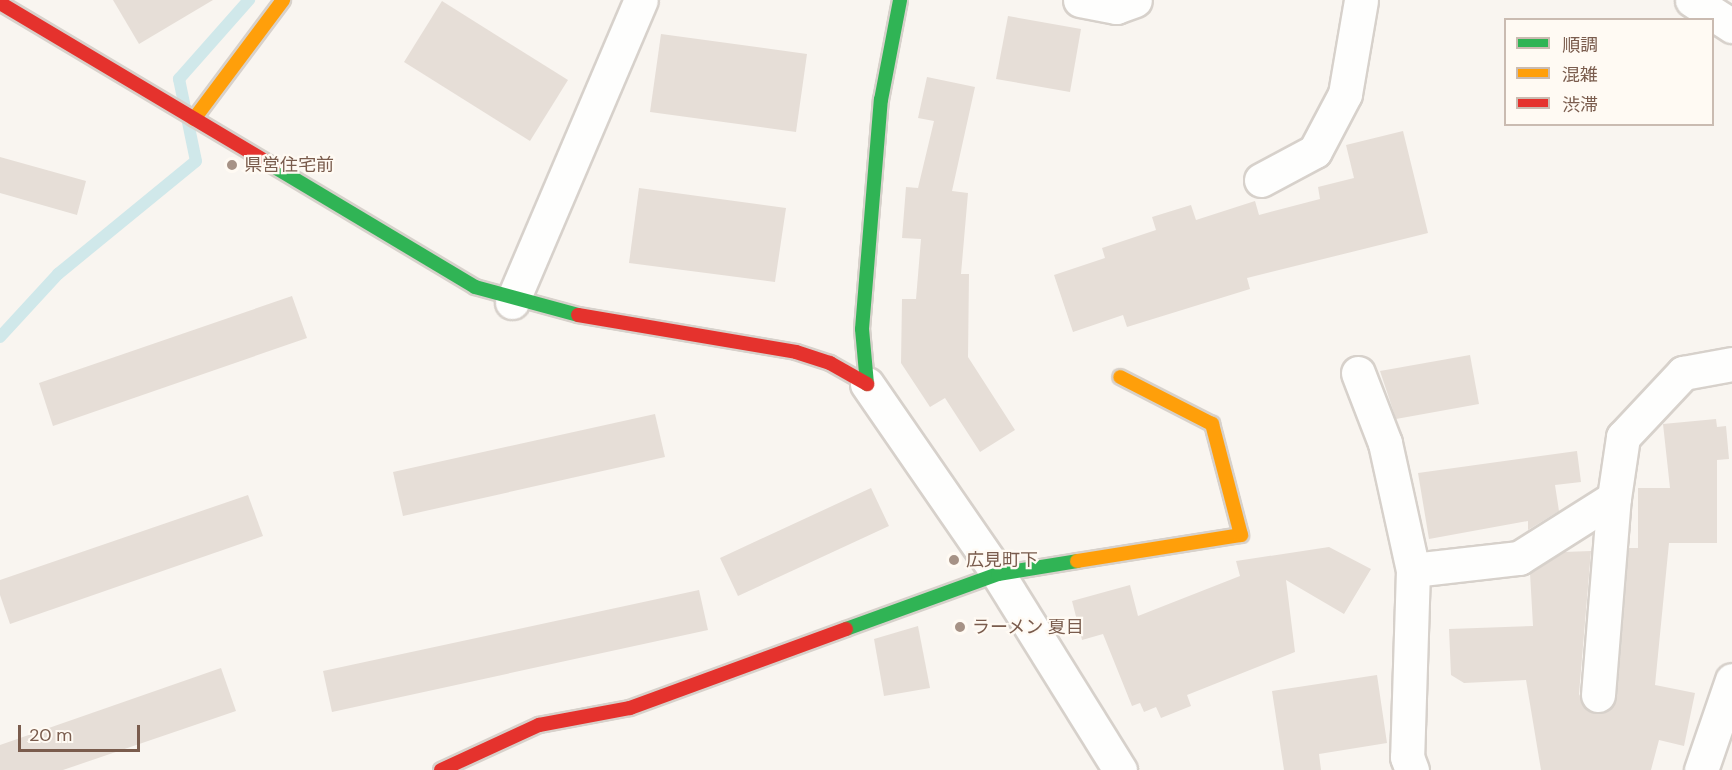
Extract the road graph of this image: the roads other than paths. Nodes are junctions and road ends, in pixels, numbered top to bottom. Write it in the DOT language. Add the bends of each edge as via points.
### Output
graph roads {
  1 [pos="283,0"];
  2 [pos="640,0"];
  3 [pos="900,0"];
  4 [pos="1080,0"];
  5 [pos="1135,0"];
  6 [pos="1361,0"];
  7 [pos="1692,0"];
  8 [pos="0,3"];
  9 [pos="1732,26"];
  10 [pos="194,119"];
  11 [pos="1261,180"];
  12 [pos="512,302"];
  13 [pos="1732,364"];
  14 [pos="1358,373"];
  15 [pos="1120,377"];
  16 [pos="867,384"];
  17 [pos="1614,498"];
  18 [pos="1413,570"];
  19 [pos="998,574"];
  20 [pos="1732,680"];
  21 [pos="1598,695"];
  22 [pos="441,770"];
  23 [pos="1120,770"];
  24 [pos="1412,770"];
  25 [pos="1701,770"];
  1 -- 10 [label="street"];
  2 -- 12 [label="street"];
  3 -- 16 [label="street" via="881,100 862,329"];
  4 -- 5 [label="street" via="1116,8"];
  6 -- 11 [label="street" via="1345,94 1315,151"];
  7 -- 9 [label="street"];
  8 -- 10 [label="street"];
  10 -- 12 [label="street" via="475,287"];
  12 -- 16 [label="street" via="796,352 830,363"];
  13 -- 17 [label="street" via="1683,373 1623,437"];
  14 -- 18 [label="street" via="1385,443"];
  15 -- 19 [label="street" via="1212,424 1241,535"];
  16 -- 19 [label="street"];
  17 -- 18 [label="street" via="1519,558"];
  17 -- 21 [label="street"];
  18 -- 24 [label="street" via="1407,756"];
  19 -- 22 [label="street" via="630,708 539,725"];
  19 -- 23 [label="street"];
  20 -- 25 [label="street"];
}
